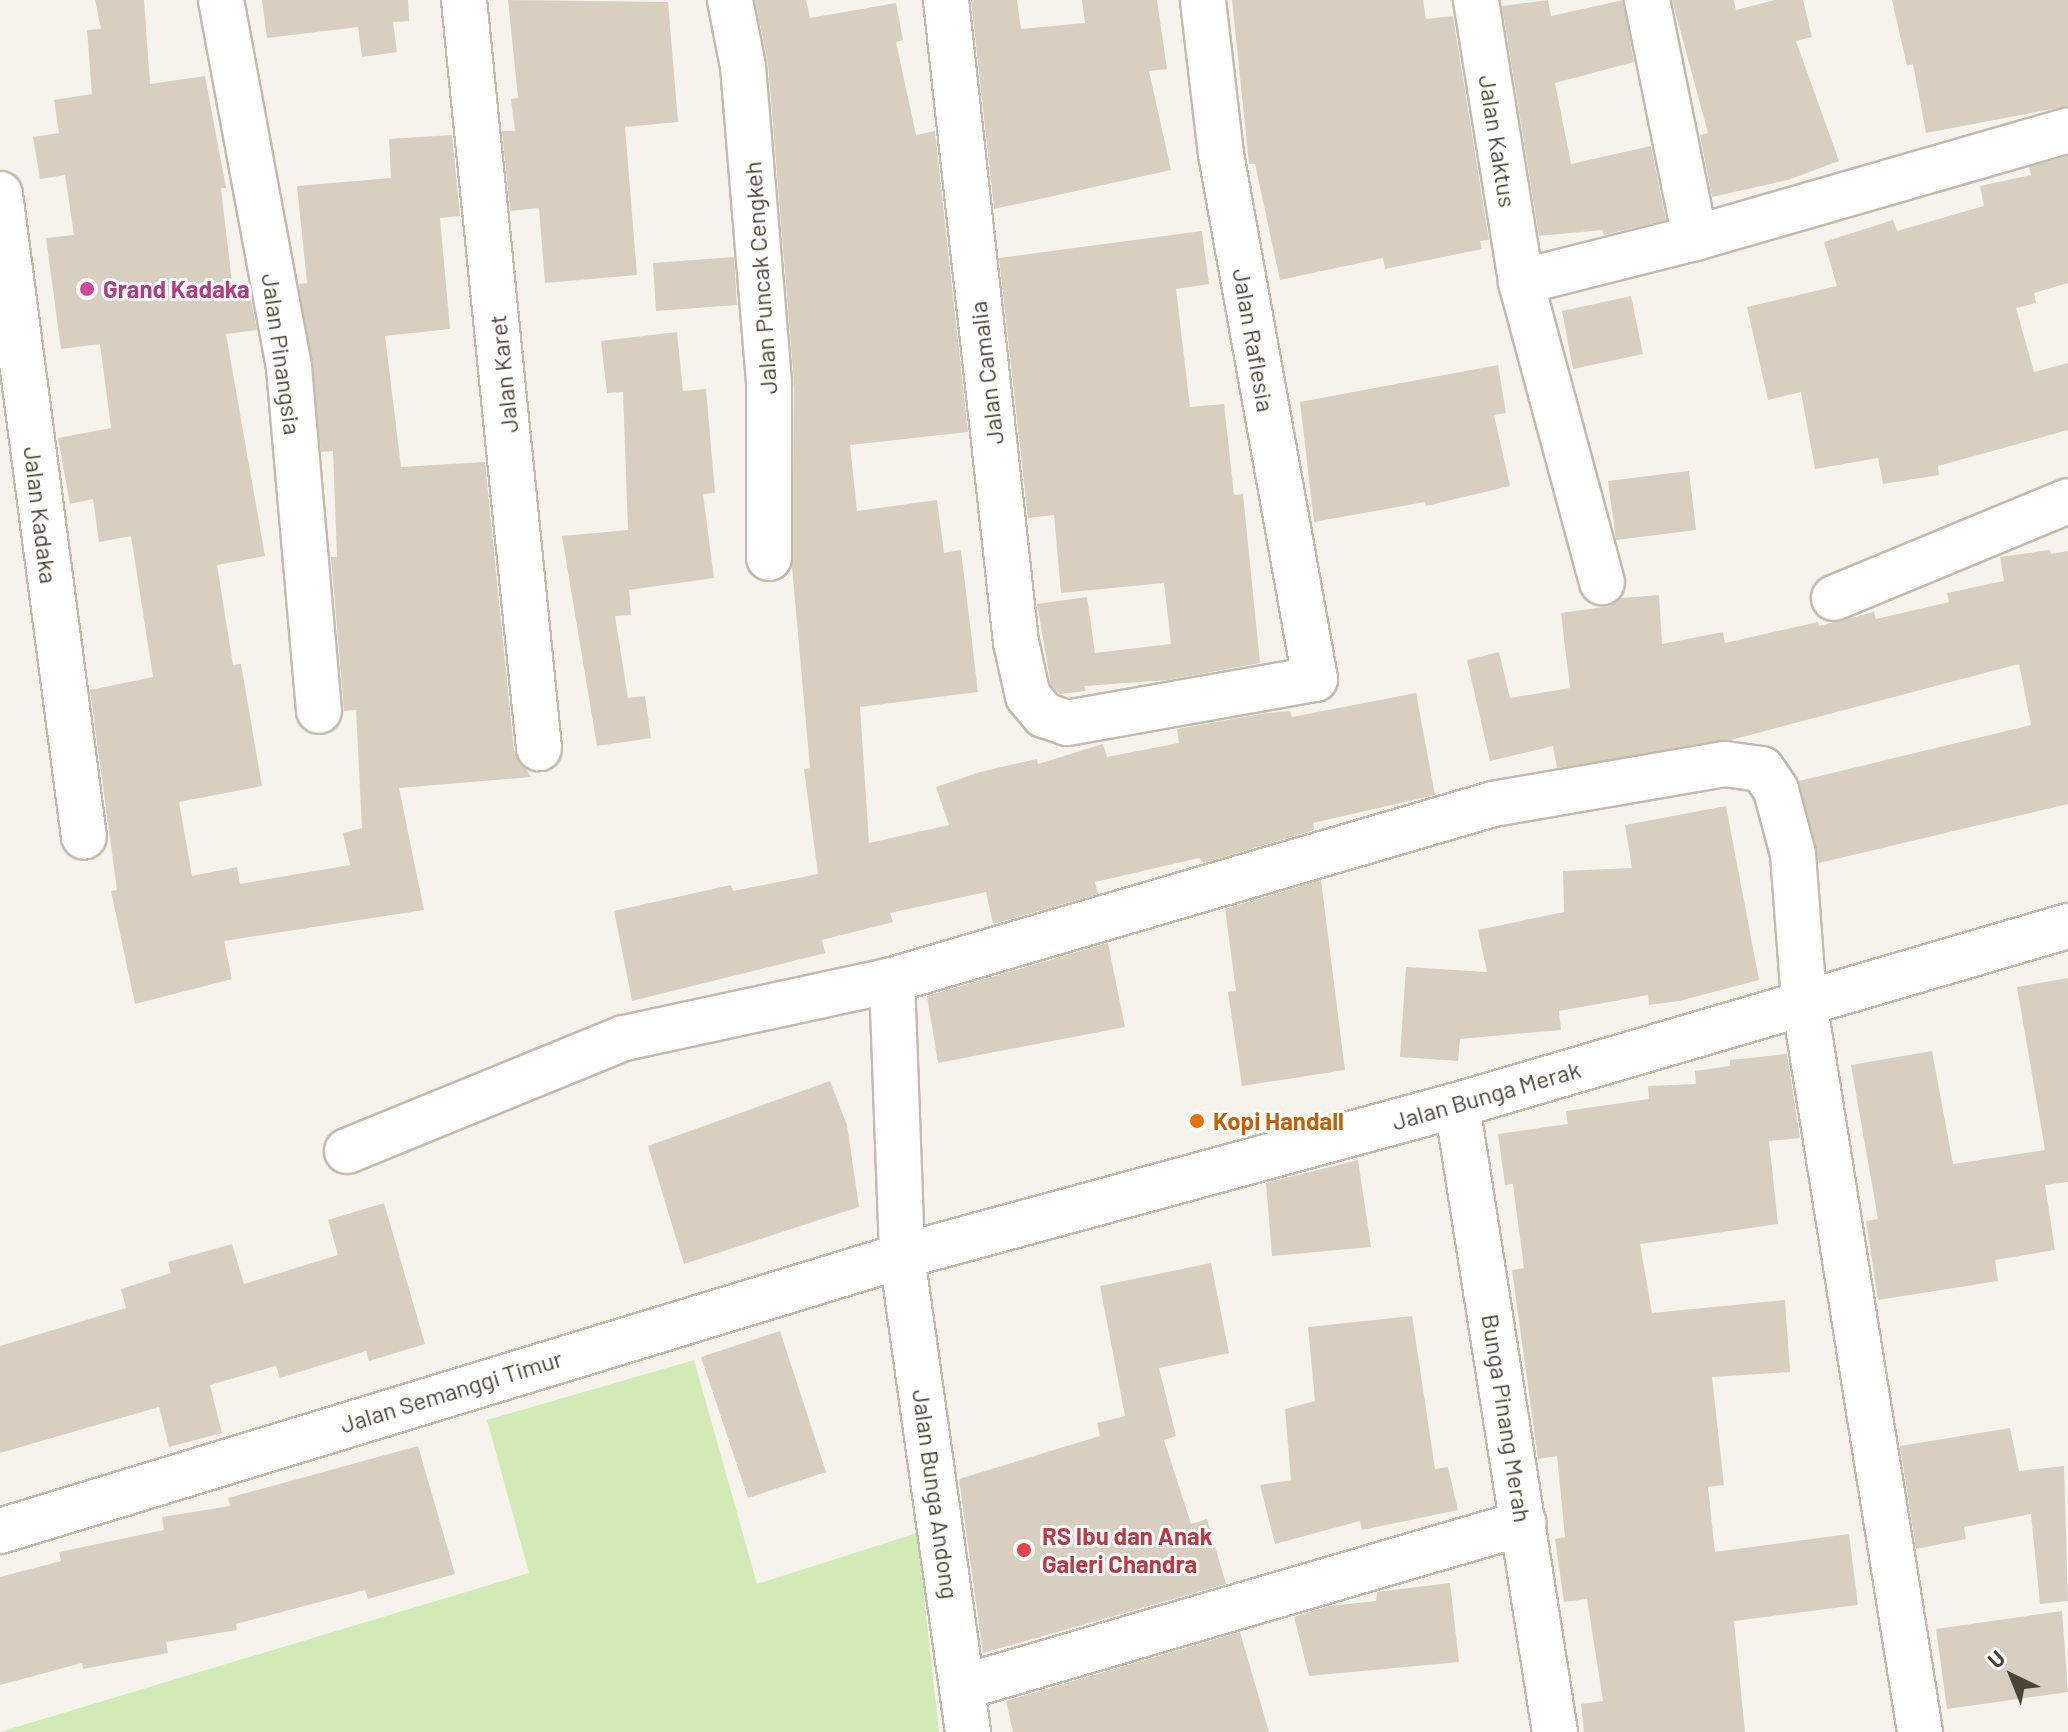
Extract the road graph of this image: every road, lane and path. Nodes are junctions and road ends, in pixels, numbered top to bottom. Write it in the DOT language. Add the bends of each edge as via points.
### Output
graph roads {
  1 [pos="221,0"];
  2 [pos="464,0"];
  3 [pos="730,0"];
  4 [pos="946,0"];
  5 [pos="1203,0"];
  6 [pos="1476,0"];
  7 [pos="1647,0"];
  8 [pos="2068,130"];
  9 [pos="0,194"];
  10 [pos="1695,238"];
  11 [pos="1521,282"];
  12 [pos="2068,501"];
  13 [pos="769,558"];
  14 [pos="1602,582"];
  15 [pos="1834,598"];
  16 [pos="1315,679"];
  17 [pos="319,711"];
  18 [pos="539,748"];
  19 [pos="84,837"];
  20 [pos="2068,926"];
  21 [pos="892,980"];
  22 [pos="1804,1001"];
  23 [pos="1457,1105"];
  24 [pos="347,1151"];
  25 [pos="902,1256"];
  26 [pos="1524,1523"];
  27 [pos="0,1531"];
  28 [pos="963,1687"];
  29 [pos="968,1732"];
  30 [pos="1555,1732"];
  31 [pos="1920,1732"];
  1 -- 17 [label="street, Jalan Pinangsia" via="289,368"];
  2 -- 18 [label="street, Jalan Karet"];
  3 -- 13 [label="street, Jalan Puncak Cengkeh" via="743,66 769,385"];
  4 -- 16 [label="street, Jalan Camalia" via="1016,642 1028,696 1044,715 1067,723"];
  5 -- 16 [label="street, Jalan Raflesia" via="1221,154"];
  6 -- 11 [label="street, Jalan Kaktus"];
  7 -- 10 [label="street"];
  8 -- 10 [label="street"];
  9 -- 19 [label="street, Jalan Kadaka"];
  10 -- 11 [label="street"];
  11 -- 14 [label="street, Jalan Kaktus"];
  12 -- 15 [label="street"];
  20 -- 22 [label="street, Jalan Bunga Merak"];
  21 -- 22 [label="street" via="1493,804 1725,764 1762,769 1776,790 1793,854"];
  21 -- 24 [label="street" via="624,1038"];
  21 -- 25 [label="street, Jalan Bunga Andong"];
  22 -- 23 [label="street, Jalan Bunga Merak"];
  22 -- 31 [label="street"];
  23 -- 25 [label="street, Jalan Bunga Merak"];
  23 -- 26 [label="street, Bunga Pinang Merah"];
  25 -- 27 [label="street, Jalan Semanggi Timur"];
  25 -- 28 [label="street, Jalan Bunga Andong"];
  26 -- 28 [label="street"];
  26 -- 30 [label="street, Bunga Pinang Merah"];
  28 -- 29 [label="street, Jalan Bunga Andong"];
}
